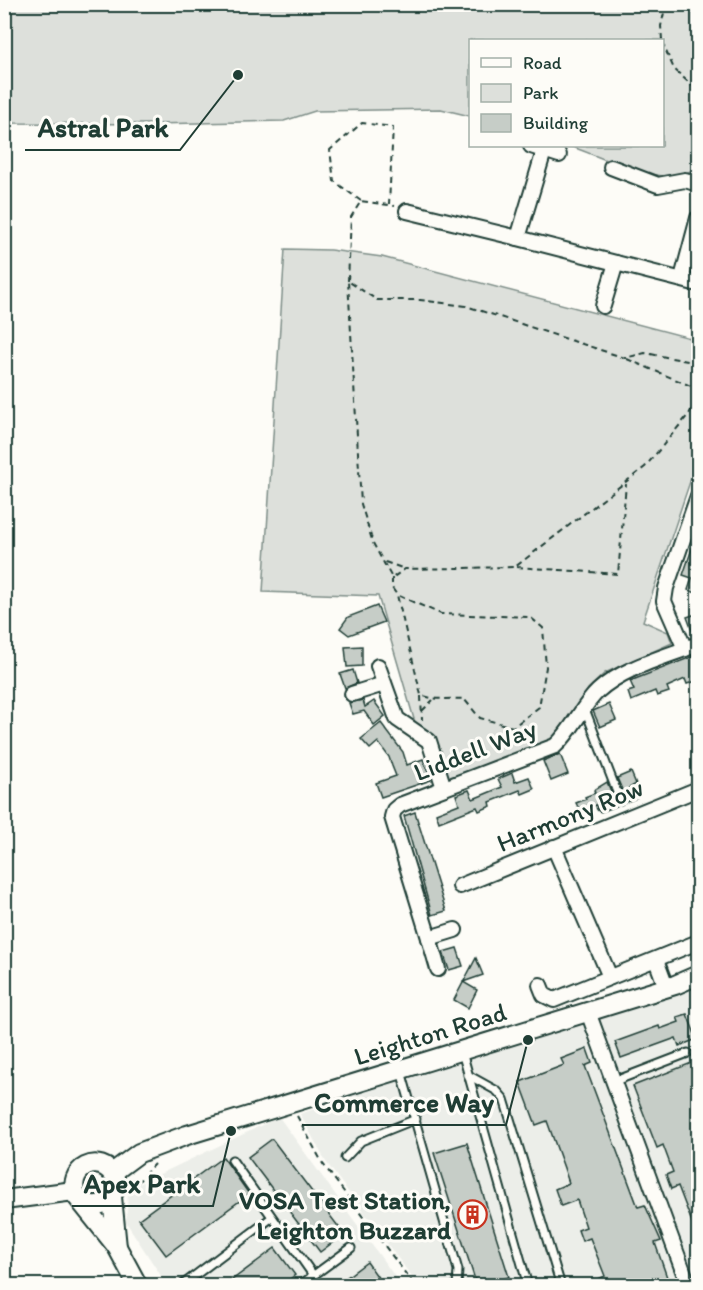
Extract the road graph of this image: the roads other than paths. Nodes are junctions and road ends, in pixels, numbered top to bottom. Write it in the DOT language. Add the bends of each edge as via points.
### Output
graph roads {
  1 [pos="537,148"];
  2 [pos="559,155"];
  3 [pos="611,166"];
  4 [pos="699,184"];
  5 [pos="407,211"];
  6 [pos="699,218"];
  7 [pos="518,238"];
  8 [pos="616,263"];
  9 [pos="682,279"];
  10 [pos="699,284"];
  11 [pos="603,306"];
  12 [pos="699,496"];
  13 [pos="692,646"];
  14 [pos="378,666"];
  15 [pos="384,684"];
  16 [pos="352,694"];
  17 [pos="585,709"];
  18 [pos="444,788"];
  19 [pos="699,789"];
  20 [pos="634,794"];
  21 [pos="620,800"];
  22 [pos="602,807"];
  23 [pos="554,847"];
  24 [pos="460,885"];
  25 [pos="455,930"];
  26 [pos="429,938"];
  27 [pos="699,942"];
  28 [pos="656,960"];
  29 [pos="438,969"];
  30 [pos="699,975"];
  31 [pos="610,977"];
  32 [pos="540,985"];
  33 [pos="666,987"];
  34 [pos="588,1012"];
  35 [pos="462,1050"];
  36 [pos="687,1053"];
  37 [pos="401,1070"];
  38 [pos="468,1075"];
  39 [pos="615,1081"];
  40 [pos="416,1119"];
  41 [pos="345,1158"];
  42 [pos="232,1160"];
  43 [pos="112,1173"];
  44 [pos="120,1195"];
  45 [pos="78,1196"];
  46 [pos="4,1200"];
  47 [pos="271,1218"];
  48 [pos="117,1247"];
  49 [pos="351,1248"];
  50 [pos="314,1275"];
  51 [pos="138,1286"];
  52 [pos="180,1286"];
  53 [pos="299,1286"];
  54 [pos="458,1286"];
  55 [pos="528,1286"];
  56 [pos="561,1286"];
  57 [pos="683,1286"];
  1 -- 2 [label="street"];
  1 -- 7 [label="street"];
  3 -- 4 [label="street" via="658,185 686,180"];
  5 -- 7 [label="street"];
  6 -- 9 [label="street"];
  7 -- 8 [label="street"];
  8 -- 9 [label="street"];
  8 -- 11 [label="street"];
  9 -- 10 [label="street"];
  12 -- 13 [label="street" via="664,601"];
  13 -- 17 [label="street, Liddell Way" via="616,678 597,692"];
  14 -- 15 [label="street"];
  15 -- 16 [label="street"];
  15 -- 18 [label="street" via="397,719 429,741"];
  17 -- 18 [label="street, Liddell Way" via="568,735 555,746"];
  17 -- 21 [label="lane"];
  18 -- 26 [label="street, Liddell Way" via="400,805 392,817"];
  19 -- 23 [label="street, Harmony Row"];
  20 -- 21 [label="lane"];
  21 -- 22 [label="lane"];
  23 -- 24 [label="street, Harmony Row"];
  23 -- 31 [label="street"];
  25 -- 26 [label="street"];
  26 -- 29 [label="street"];
  27 -- 28 [label="street"];
  28 -- 31 [label="street"];
  28 -- 33 [label="street"];
  30 -- 33 [label="street, Leighton Road"];
  31 -- 32 [label="street" via="554,1000 544,995"];
  33 -- 34 [label="street, Leighton Road"];
  34 -- 35 [label="street, Leighton Road"];
  34 -- 39 [label="street"];
  35 -- 37 [label="street, Leighton Road"];
  35 -- 38 [label="lane"];
  36 -- 39 [label="lane"];
  37 -- 40 [label="lane"];
  37 -- 43 [label="street, Leighton Road" via="187,1135 140,1153"];
  38 -- 55 [label="lane"];
  38 -- 56 [label="lane" via="504,1099"];
  39 -- 57 [label="street" via="685,1276"];
  40 -- 41 [label="lane" via="361,1141"];
  40 -- 54 [label="lane" via="458,1270"];
  42 -- 47 [label="lane"];
  43 -- 44 [label="street"];
  43 -- 45 [label="street" via="102,1165 88,1164 78,1172"];
  44 -- 45 [label="street" via="95,1206"];
  44 -- 48 [label="street"];
  45 -- 46 [label="street"];
  45 -- 48 [label="street"];
  47 -- 50 [label="lane"];
  47 -- 52 [label="lane"];
  48 -- 51 [label="street"];
  49 -- 50 [label="lane"];
  50 -- 53 [label="lane"];
}
